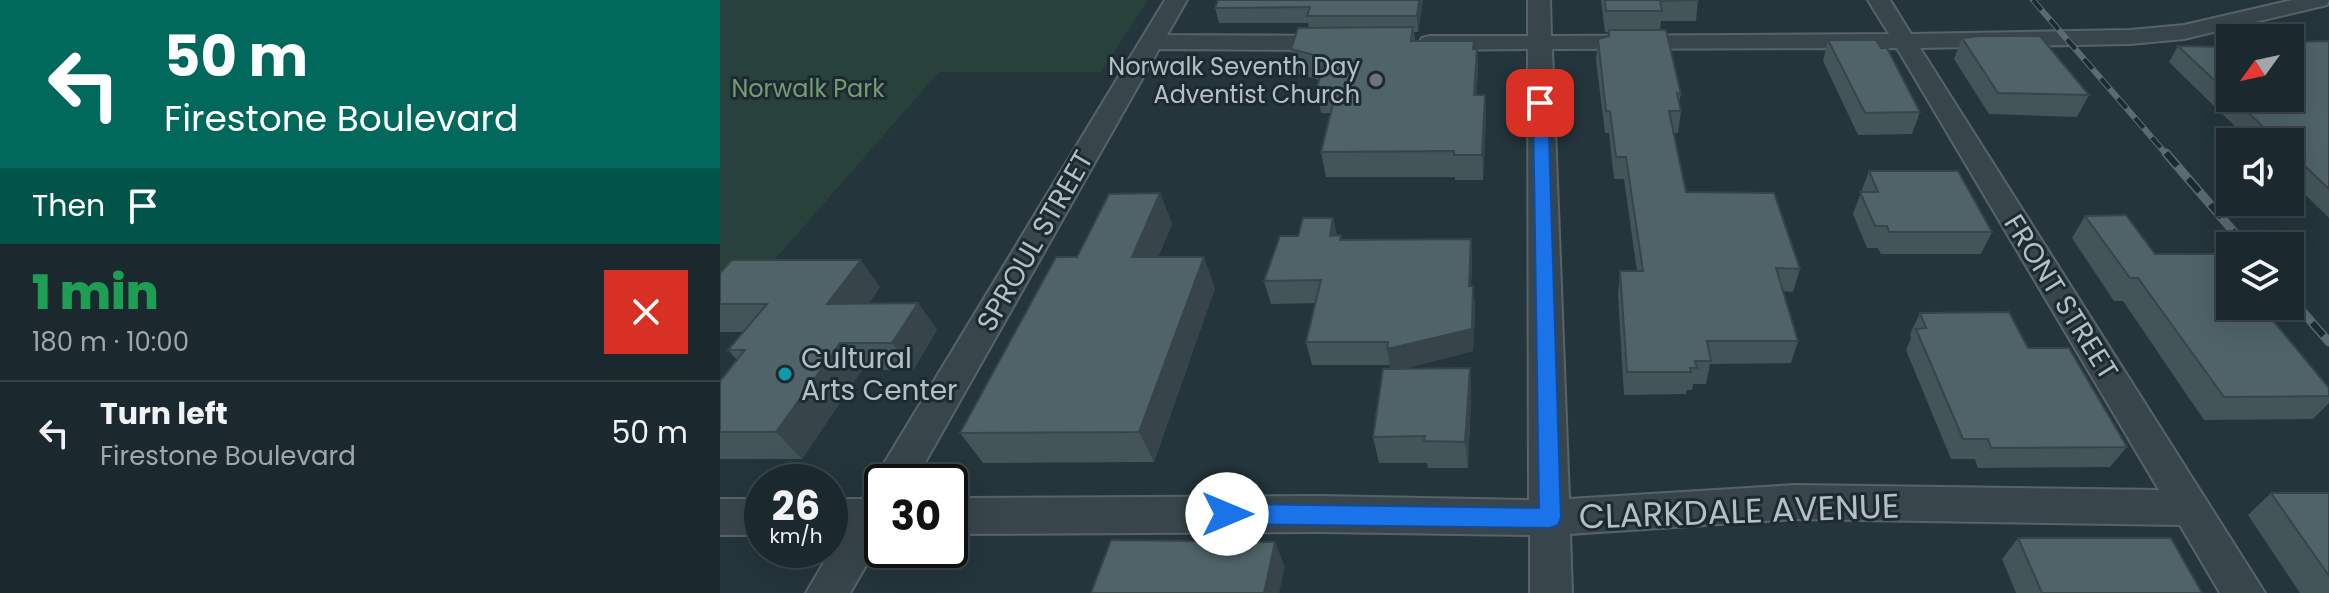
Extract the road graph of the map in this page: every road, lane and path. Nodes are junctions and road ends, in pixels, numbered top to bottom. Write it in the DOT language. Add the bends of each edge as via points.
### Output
graph roads {
  1 [pos="1176,0"];
  2 [pos="1539,0"];
  3 [pos="1879,0"];
  4 [pos="2319,0"];
  5 [pos="1903,41"];
  6 [pos="1152,42"];
  7 [pos="1357,43"];
  8 [pos="1403,43"];
  9 [pos="1538,43"];
  10 [pos="905,464"];
  11 [pos="2192,508"];
  12 [pos="968,516"];
  13 [pos="720,517"];
  14 [pos="744,517"];
  15 [pos="1550,518"];
  16 [pos="864,535"];
  17 [pos="827,593"];
  18 [pos="1551,593"];
  19 [pos="2244,593"];
  1 -- 6 [label="street, SPROUL STREET"];
  2 -- 9 [label="street"];
  3 -- 5 [label="street, FRONT STREET"];
  4 -- 5 [label="street" via="2184,32"];
  5 -- 9 [label="street"];
  5 -- 11 [label="street, FRONT STREET"];
  6 -- 7 [label="street"];
  6 -- 10 [label="street, SPROUL STREET"];
  8 -- 9 [label="street"];
  9 -- 15 [label="street"];
  11 -- 15 [label="street, CLARKDALE AVENUE" via="1796,502"];
  11 -- 19 [label="street, FRONT STREET"];
  12 -- 15 [label="street, CLARKDALE AVENUE"];
  13 -- 14 [label="street"];
  15 -- 18 [label="street"];
  16 -- 17 [label="street"];
}
